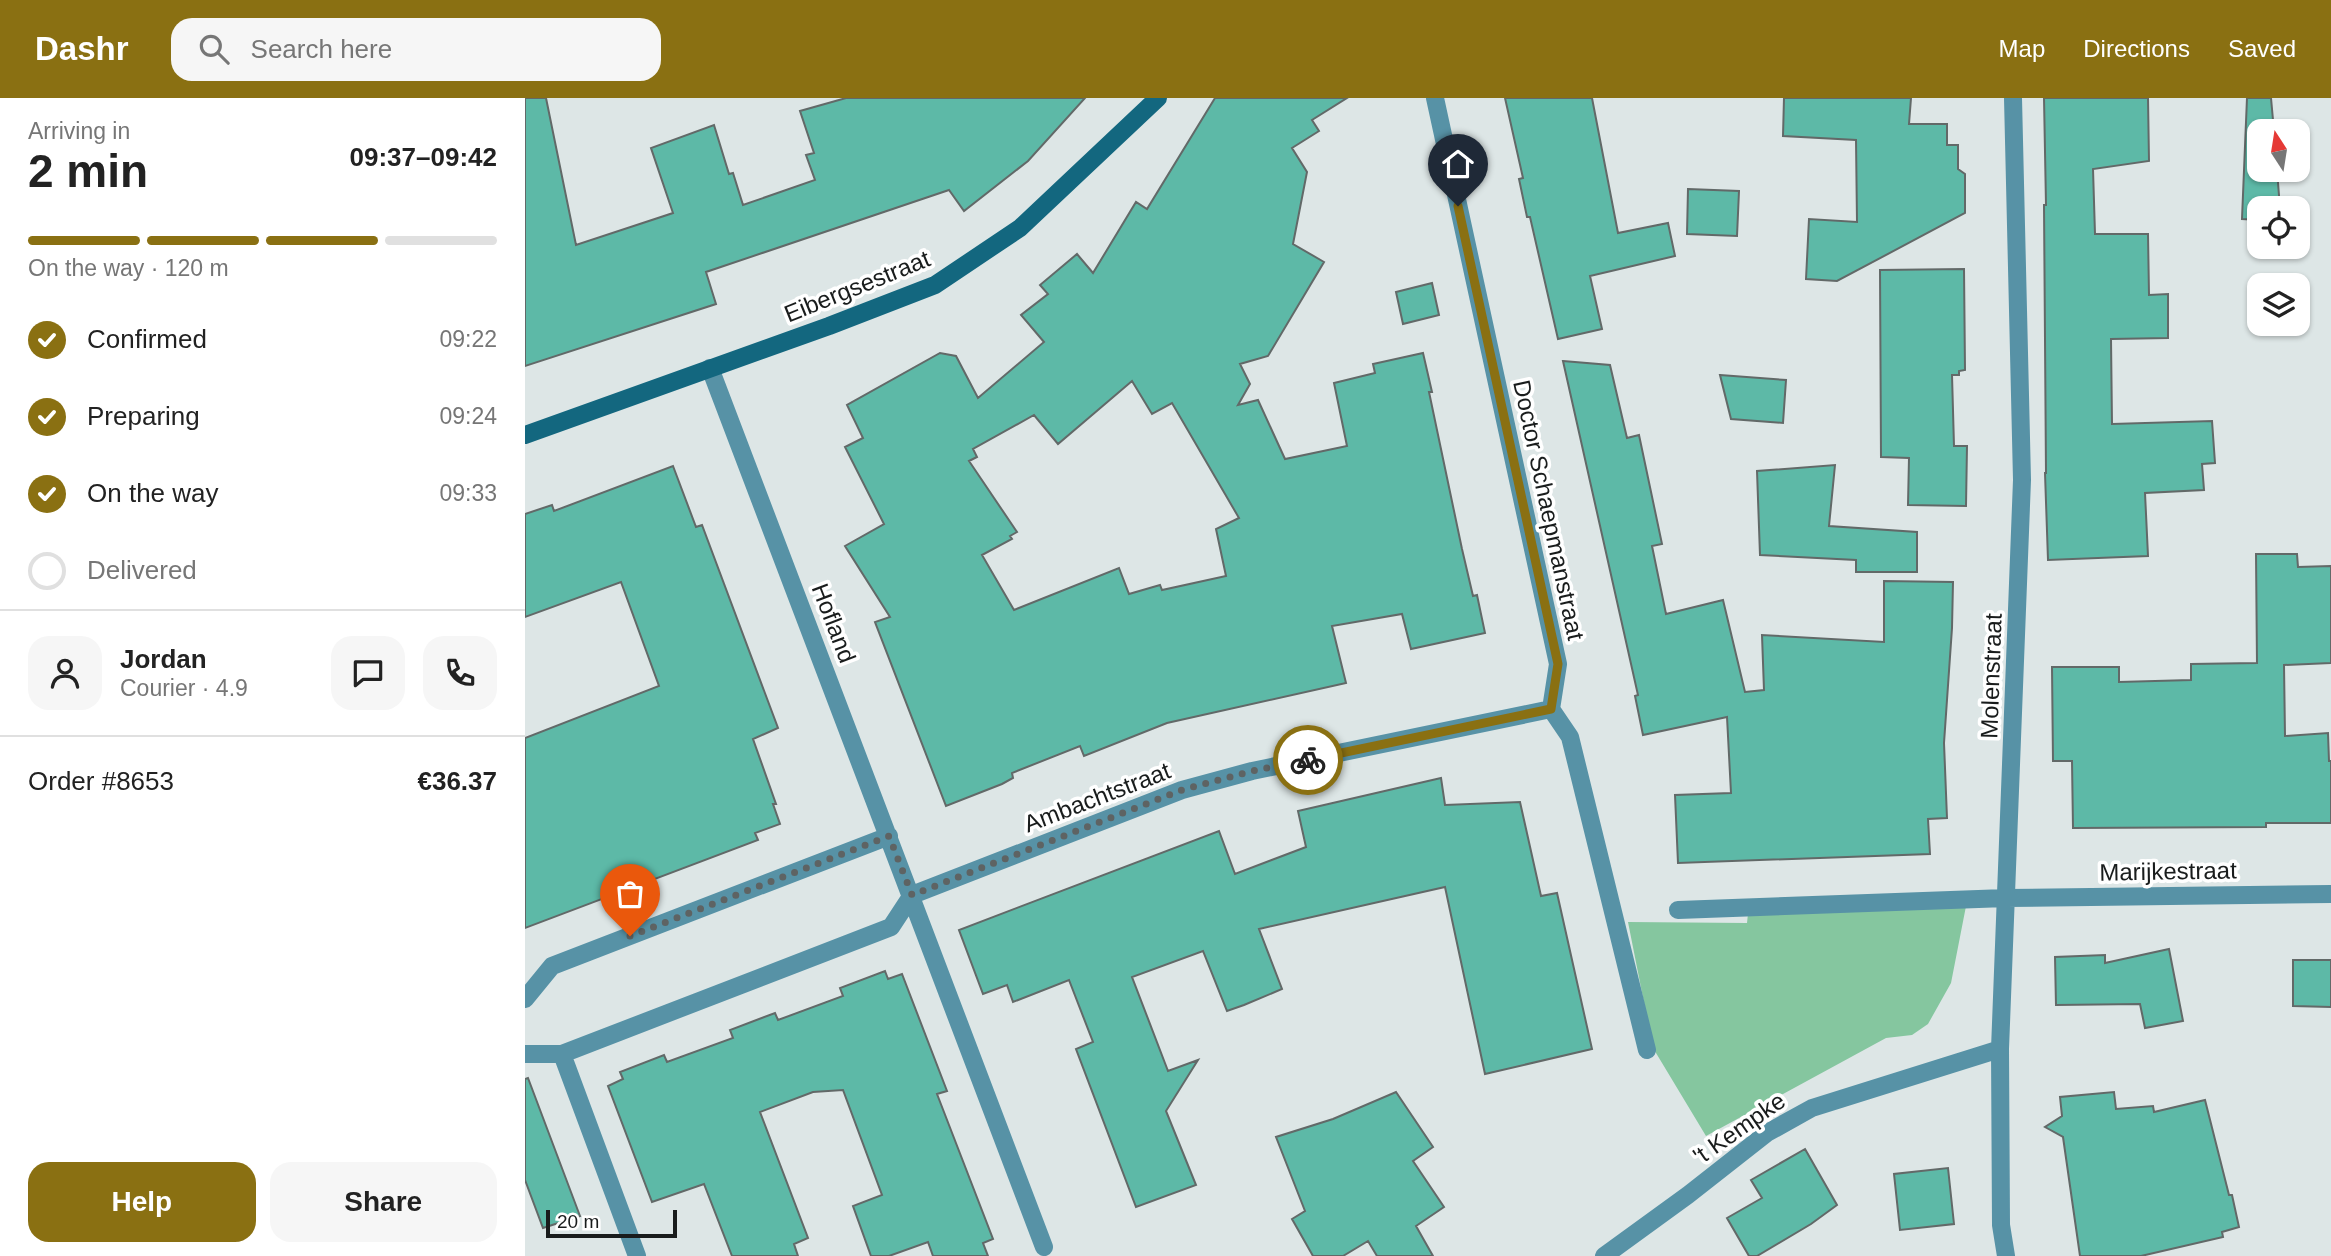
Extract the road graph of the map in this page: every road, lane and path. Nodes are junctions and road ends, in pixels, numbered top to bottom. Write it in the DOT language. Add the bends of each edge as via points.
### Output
graph roads {
  1 [pos="1158,98"];
  2 [pos="1435,98"];
  3 [pos="2013,98"];
  4 [pos="710,368"];
  5 [pos="525,435"];
  6 [pos="1551,709"];
  7 [pos="889,836"];
  8 [pos="2331,894"];
  9 [pos="912,895"];
  10 [pos="2006,898"];
  11 [pos="1678,910"];
  12 [pos="525,999"];
  13 [pos="2000,1049"];
  14 [pos="1647,1050"];
  15 [pos="525,1054"];
  16 [pos="562,1054"];
  17 [pos="1044,1247"];
  18 [pos="637,1256"];
  19 [pos="1604,1256"];
  20 [pos="2007,1256"];
  1 -- 4 [label="main road, Eibergsestraat" via="1020,228 935,285"];
  2 -- 6 [label="street, Doctor Schaepmanstraat" via="1558,664"];
  3 -- 10 [label="street, Molenstraat" via="2022,480"];
  4 -- 5 [label="main road, Eibergsestraat"];
  4 -- 7 [label="street, Hofland"];
  6 -- 9 [label="street, Ambachtstraat" via="1252,771 1182,790"];
  6 -- 14 [label="street" via="1570,737"];
  7 -- 9 [label="street, Hofland"];
  7 -- 12 [label="street" via="552,967"];
  8 -- 10 [label="street, Marijkestraat"];
  9 -- 16 [label="street" via="891,927"];
  9 -- 17 [label="street"];
  10 -- 11 [label="street"];
  10 -- 13 [label="street, Molenstraat"];
  13 -- 19 [label="street, 't Kempke" via="1812,1108 1767,1133"];
  13 -- 20 [label="street, Molenstraat" via="2001,1225"];
  15 -- 16 [label="street"];
  16 -- 18 [label="street"];
}
